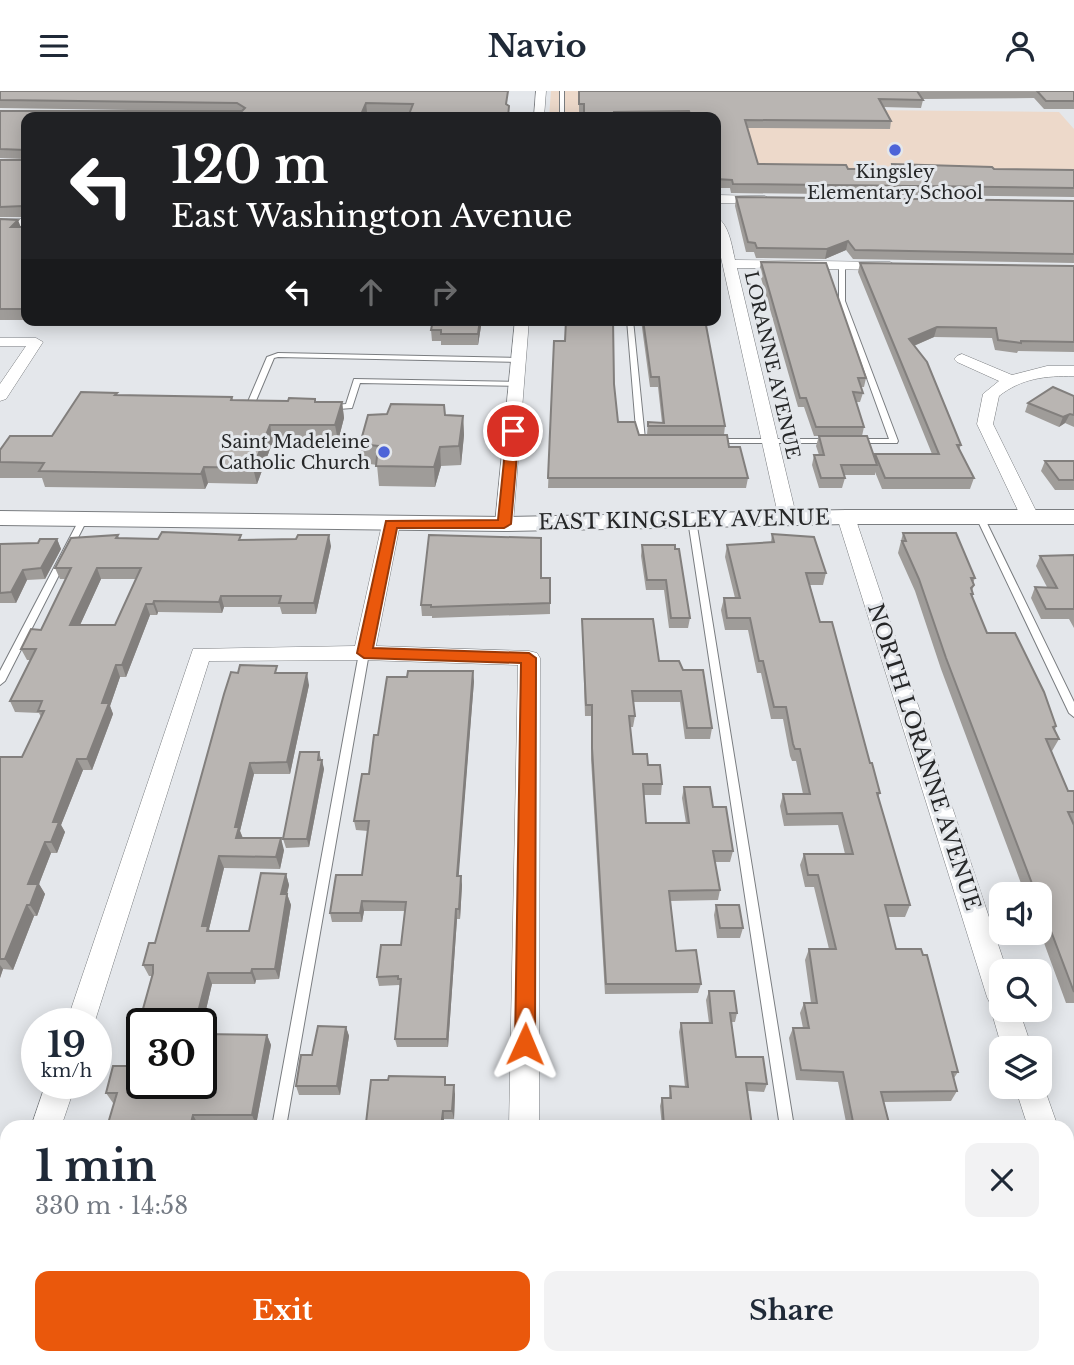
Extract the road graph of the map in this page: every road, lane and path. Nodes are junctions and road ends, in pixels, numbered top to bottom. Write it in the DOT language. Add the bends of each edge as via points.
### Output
graph roads {
  1 [pos="541,91"];
  2 [pos="562,91"];
  3 [pos="539,112"];
  4 [pos="562,112"];
  5 [pos="721,199"];
  6 [pos="784,200"];
  7 [pos="0,223"];
  8 [pos="21,223"];
  9 [pos="721,232"];
  10 [pos="729,264"];
  11 [pos="842,265"];
  12 [pos="898,266"];
  13 [pos="522,326"];
  14 [pos="630,326"];
  15 [pos="0,342"];
  16 [pos="364,357"];
  17 [pos="962,359"];
  18 [pos="519,360"];
  19 [pos="1074,371"];
  20 [pos="1010,380"];
  21 [pos="357,381"];
  22 [pos="517,384"];
  23 [pos="0,396"];
  24 [pos="270,407"];
  25 [pos="319,408"];
  26 [pos="653,441"];
  27 [pos="705,441"];
  28 [pos="770,441"];
  29 [pos="846,517"];
  30 [pos="980,517"];
  31 [pos="1030,517"];
  32 [pos="1074,517"];
  33 [pos="0,519"];
  34 [pos="788,519"];
  35 [pos="82,520"];
  36 [pos="692,520"];
  37 [pos="391,524"];
  38 [pos="504,524"];
  39 [pos="364,653"];
  40 [pos="0,681"];
  41 [pos="1074,713"];
  42 [pos="989,960"];
  43 [pos="85,1008"];
  44 [pos="56,1099"];
  45 [pos="1034,1099"];
  46 [pos="48,1120"];
  47 [pos="280,1120"];
  48 [pos="524,1120"];
  49 [pos="786,1120"];
  50 [pos="1041,1120"];
  1 -- 3 [label="street"];
  2 -- 4 [label="lane"];
  5 -- 6 [label="street"];
  7 -- 8 [label="street"];
  9 -- 10 [label="street, LORANNE AVENUE"];
  10 -- 11 [label="street"];
  10 -- 28 [label="street, LORANNE AVENUE"];
  11 -- 12 [label="street"];
  11 -- 28 [label="lane" via="842,301 894,441"];
  13 -- 18 [label="street"];
  14 -- 26 [label="lane" via="640,441"];
  15 -- 23 [label="street" via="36,342"];
  16 -- 18 [label="lane"];
  16 -- 21 [label="lane"];
  16 -- 24 [label="lane" via="271,357 251,404"];
  17 -- 20 [label="street"];
  18 -- 22 [label="street"];
  19 -- 20 [label="street" via="1047,371"];
  20 -- 31 [label="street" via="991,394 985,424"];
  21 -- 22 [label="lane"];
  21 -- 25 [label="lane" via="349,406"];
  22 -- 38 [label="street"];
  27 -- 28 [label="lane"];
  28 -- 34 [label="street, LORANNE AVENUE"];
  29 -- 30 [label="street, EAST KINGSLEY AVENUE"];
  29 -- 34 [label="street, EAST KINGSLEY AVENUE"];
  29 -- 42 [label="street, NORTH LORANNE AVENUE"];
  30 -- 31 [label="street, EAST KINGSLEY AVENUE"];
  30 -- 41 [label="lane"];
  31 -- 32 [label="street, EAST KINGSLEY AVENUE"];
  33 -- 35 [label="street, EAST KINGSLEY AVENUE"];
  34 -- 36 [label="street, EAST KINGSLEY AVENUE"];
  35 -- 37 [label="street, EAST KINGSLEY AVENUE"];
  35 -- 40 [label="lane"];
  36 -- 38 [label="street, EAST KINGSLEY AVENUE"];
  36 -- 49 [label="lane"];
  37 -- 38 [label="street, EAST KINGSLEY AVENUE"];
  37 -- 39 [label="street"];
  39 -- 43 [label="street" via="201,654"];
  39 -- 47 [label="lane"];
  39 -- 48 [label="street" via="529,658"];
  44 -- 46 [label="street"];
  45 -- 50 [label="street"];
}
